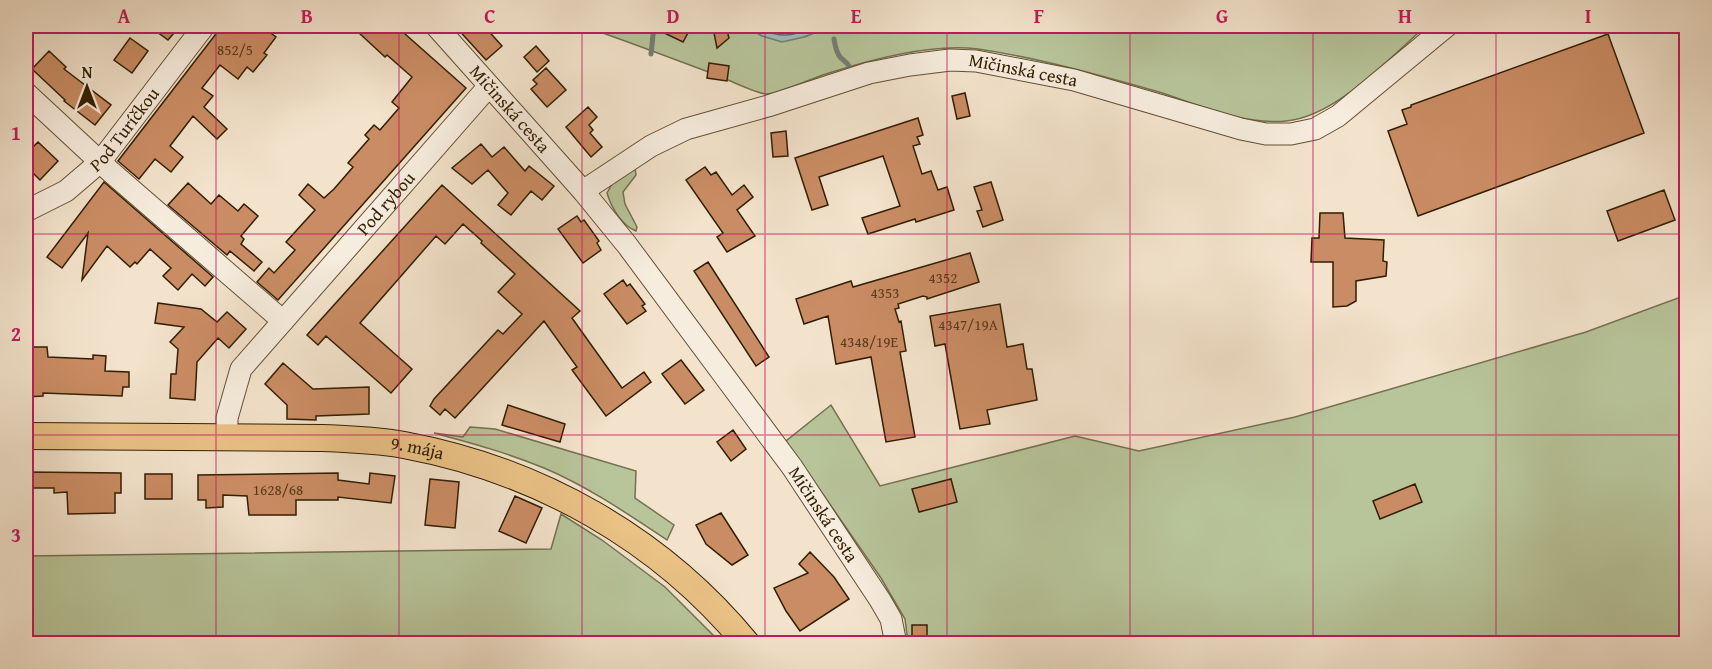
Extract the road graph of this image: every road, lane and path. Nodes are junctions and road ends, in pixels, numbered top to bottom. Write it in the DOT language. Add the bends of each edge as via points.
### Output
graph roads {
  1 [pos="204,26"];
  2 [pos="436,26"];
  3 [pos="1447,26"];
  4 [pos="489,86"];
  5 [pos="26,93"];
  6 [pos="99,162"];
  7 [pos="583,191"];
  8 [pos="26,211"];
  9 [pos="283,321"];
  10 [pos="26,436"];
  11 [pos="226,437"];
  12 [pos="747,644"];
  13 [pos="896,644"];
  1 -- 6 [label="street, Pod Turíčkou"];
  2 -- 4 [label="street, Mičinská cesta"];
  3 -- 7 [label="street, Mičinská cesta" via="1338,116 1315,129 1291,134 1241,129 1074,80 975,60 950,60 869,73 686,129 651,146"];
  4 -- 7 [label="street, Mičinská cesta"];
  4 -- 9 [label="street, Pod rybou"];
  5 -- 6 [label="street"];
  6 -- 8 [label="street, Pod Turíčkou" via="66,191"];
  6 -- 9 [label="street"];
  7 -- 13 [label="street, Mičinská cesta" via="792,468 880,600 891,619"];
  9 -- 11 [label="street, Pod rybou" via="241,369 227,418"];
  10 -- 11 [label="main road, 9. mája"];
  11 -- 12 [label="main road, 9. mája" via="322,438 402,445 488,466 536,484 654,553 691,584"];
}
